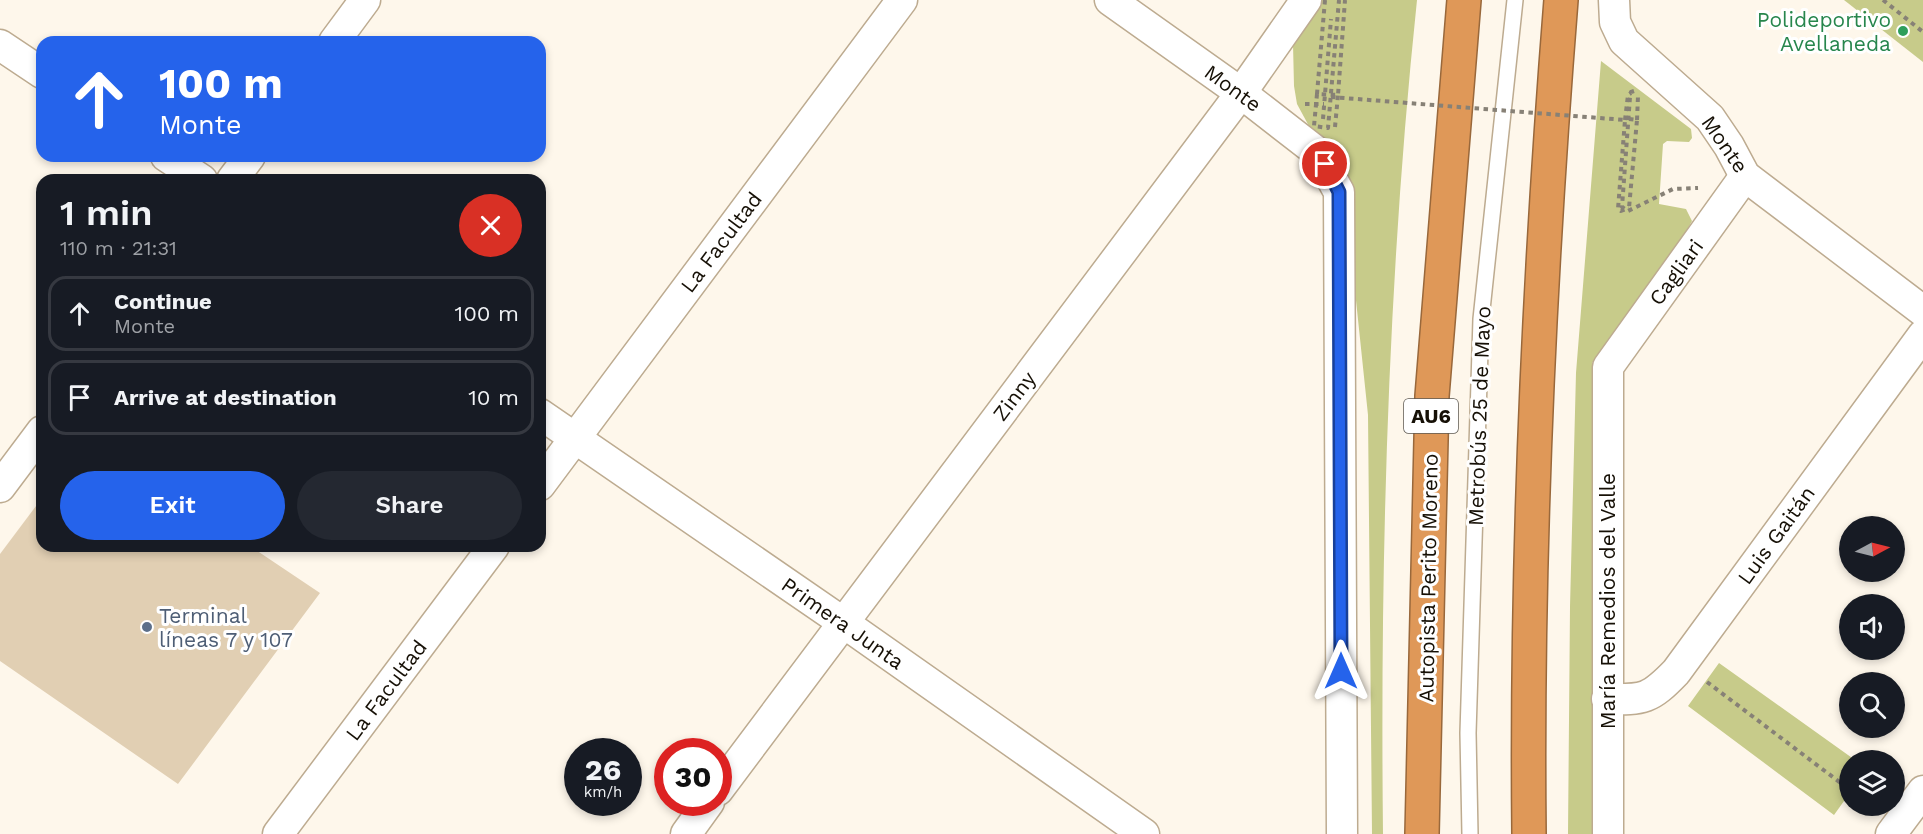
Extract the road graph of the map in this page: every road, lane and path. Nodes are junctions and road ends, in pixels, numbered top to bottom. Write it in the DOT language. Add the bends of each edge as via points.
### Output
graph roads {
  1 [pos="365,0"];
  2 [pos="902,0"];
  3 [pos="1110,0"];
  4 [pos="1325,0"];
  5 [pos="1339,0"];
  6 [pos="1345,0"];
  7 [pos="1464,0"];
  8 [pos="1515,0"];
  9 [pos="1561,0"];
  10 [pos="1614,0"];
  11 [pos="1883,0"];
  12 [pos="1319,6"];
  13 [pos="1923,32"];
  14 [pos="338,36"];
  15 [pos="0,45"];
  16 [pos="36,69"];
  17 [pos="1241,93"];
  18 [pos="1317,94"];
  19 [pos="1338,95"];
  20 [pos="1331,97"];
  21 [pos="1324,104"];
  22 [pos="1628,119"];
  23 [pos="1637,120"];
  24 [pos="1322,129"];
  25 [pos="175,162"];
  26 [pos="193,174"];
  27 [pos="1745,176"];
  28 [pos="1725,204"];
  29 [pos="1923,311"];
  30 [pos="1923,335"];
  31 [pos="1608,368"];
  32 [pos="546,418"];
  33 [pos="575,438"];
  34 [pos="36,439"];
  35 [pos="546,477"];
  36 [pos="0,487"];
  37 [pos="490,552"];
  38 [pos="844,623"];
  39 [pos="1682,664"];
  40 [pos="1607,699"];
  41 [pos="732,771"];
  42 [pos="1839,782"];
  43 [pos="1923,791"];
  44 [pos="699,816"];
  45 [pos="278,834"];
  46 [pos="686,834"];
  47 [pos="1144,834"];
  48 [pos="1342,834"];
  49 [pos="1422,834"];
  50 [pos="1470,834"];
  51 [pos="1528,834"];
  52 [pos="1608,834"];
  53 [pos="1891,834"];
  1 -- 14 [label="street"];
  2 -- 33 [label="street, La Facultad"];
  3 -- 17 [label="street, Monte"];
  4 -- 18 [label="path, bridge"];
  5 -- 20 [label="path, bridge"];
  6 -- 19 [label="path, bridge"];
  7 -- 49 [label="highway, Autopista Perito Moreno / AU6" via="1432,396"];
  8 -- 50 [label="lane, Metrobús 25 de Mayo" via="1482,320 1468,733"];
  9 -- 51 [label="highway" via="1546,183 1535,408"];
  10 -- 27 [label="street, Monte" via="1615,22 1624,41 1710,118"];
  11 -- 13 [label="path"];
  12 -- 17 [label="street, Zinny"];
  12 -- 21 [label="path"];
  15 -- 16 [label="street"];
  17 -- 38 [label="street, Zinny"];
  17 -- 48 [label="street, Monte" via="1317,152 1339,192"];
  18 -- 19 [label="path, bridge"];
  18 -- 20 [label="path, bridge" via="1314,126 1328,128"];
  19 -- 24 [label="path, bridge" via="1335,130"];
  20 -- 22 [label="path, bridge"];
  22 -- 23 [label="path"];
  22 -- 23 [label="path" via="1628,95 1634,93 1638,98"];
  22 -- 23 [label="path, bridge" via="1617,209 1621,211 1629,208"];
  22 -- 28 [label="path" via="1623,209 1628,211 1683,187 1707,190"];
  25 -- 26 [label="street"];
  27 -- 28 [label="street, Cagliari"];
  27 -- 29 [label="street, Monte"];
  28 -- 31 [label="street, Cagliari"];
  30 -- 39 [label="street, Luis Gaitán"];
  31 -- 40 [label="street, María Remedios del Valle"];
  32 -- 33 [label="street, Primera Junta"];
  33 -- 35 [label="street, La Facultad"];
  33 -- 38 [label="street, Primera Junta"];
  34 -- 36 [label="street"];
  37 -- 45 [label="street, La Facultad"];
  38 -- 41 [label="street, Zinny"];
  38 -- 47 [label="street, Primera Junta"];
  39 -- 40 [label="street, Luis Gaitán" via="1659,689 1638,700"];
  39 -- 42 [label="path"];
  40 -- 52 [label="street, María Remedios del Valle"];
  43 -- 53 [label="street"];
  44 -- 46 [label="street"];
}
